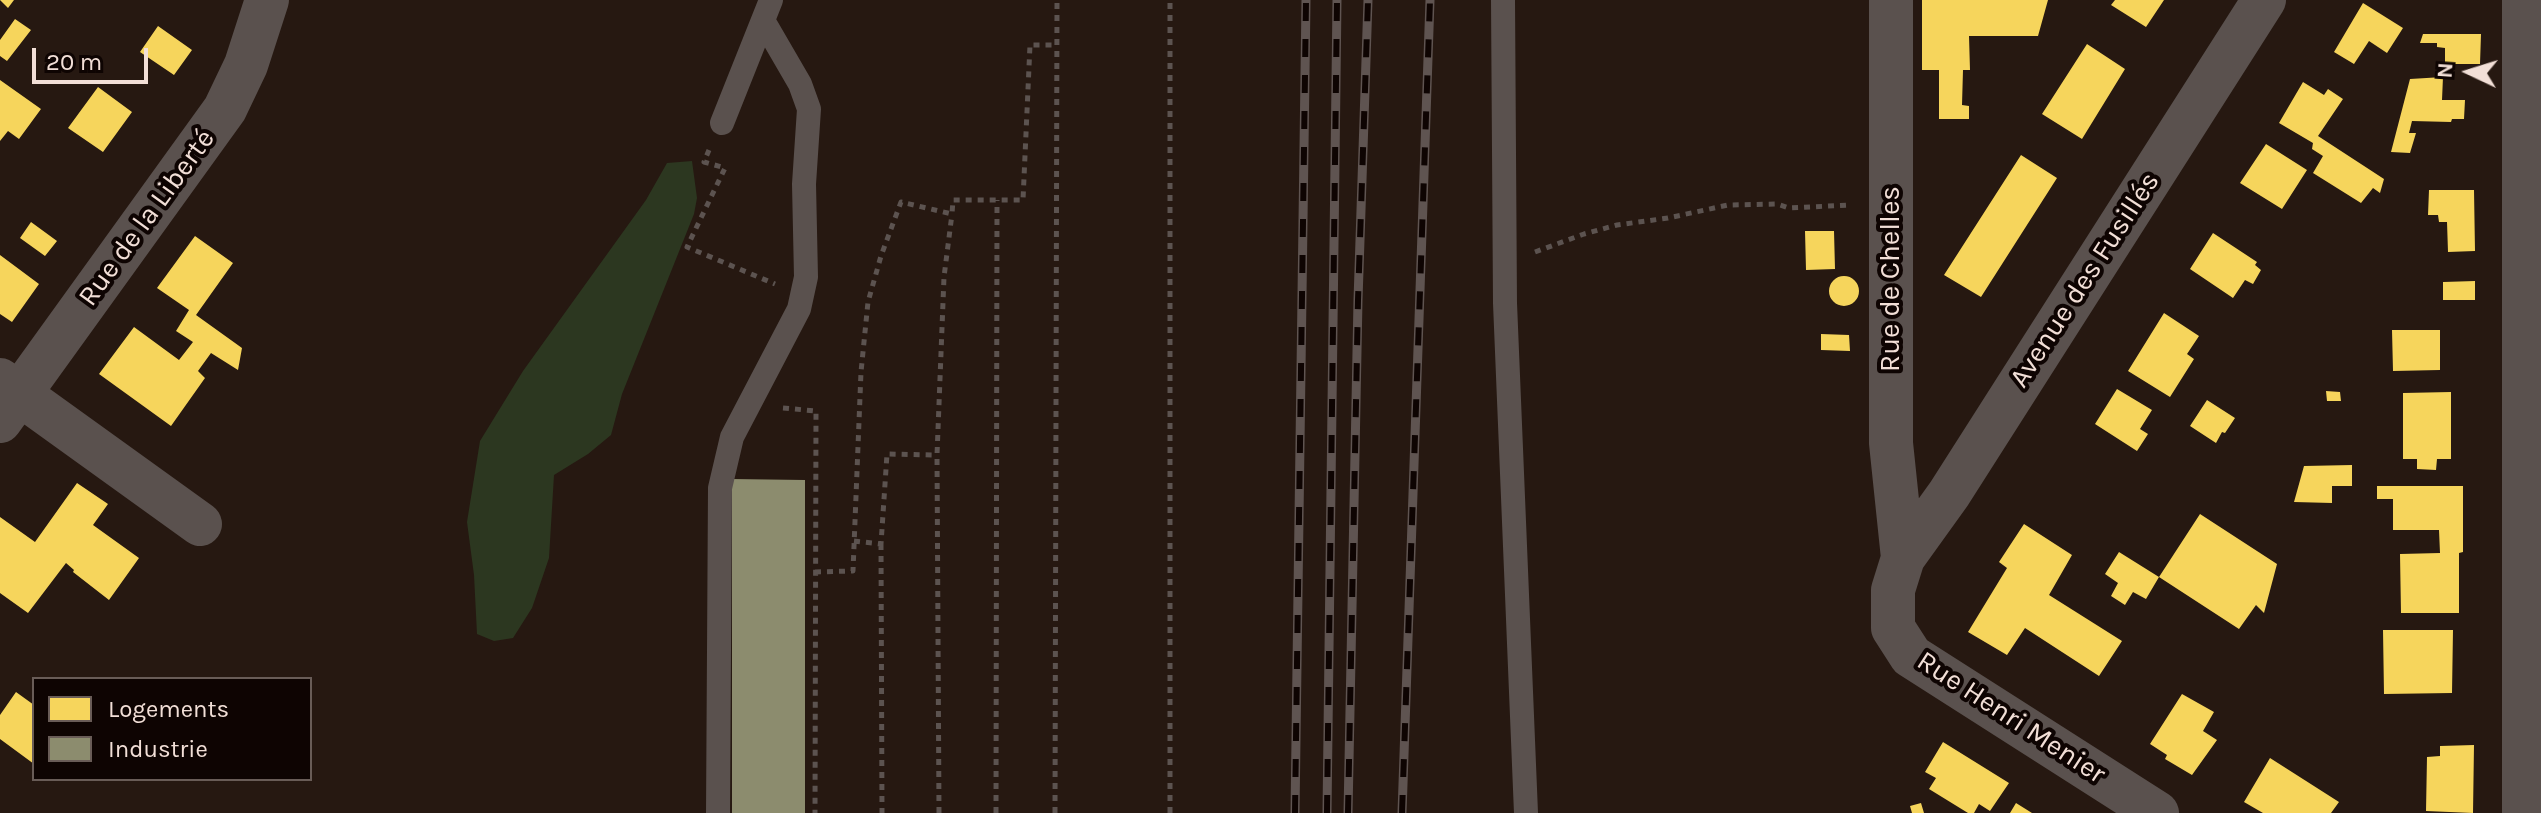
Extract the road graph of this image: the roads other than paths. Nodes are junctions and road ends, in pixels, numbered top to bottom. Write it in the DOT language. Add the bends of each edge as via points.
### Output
graph roads {
  1 [pos="267,0"];
  2 [pos="1503,0"];
  3 [pos="1891,0"];
  4 [pos="2264,0"];
  5 [pos="2524,0"];
  6 [pos="767,11"];
  7 [pos="722,123"];
  8 [pos="2532,339"];
  9 [pos="7,398"];
  10 [pos="200,524"];
  11 [pos="1903,558"];
  12 [pos="2532,653"];
  13 [pos="718,813"];
  14 [pos="1526,813"];
  15 [pos="2157,813"];
  16 [pos="2524,813"];
  1 -- 9 [label="street, Rue de la Liberté" via="225,109"];
  2 -- 14 [label="lane" via="1504,264"];
  3 -- 11 [label="street, Rue de Chelles" via="1891,443"];
  4 -- 11 [label="street, Avenue des Fusillés"];
  5 -- 8 [label="street"];
  6 -- 7 [label="lane"];
  6 -- 13 [label="lane" via="809,109 806,277 799,309 732,437 720,488"];
  8 -- 12 [label="street"];
  9 -- 10 [label="street"];
  11 -- 15 [label="street, Rue Henri Menier" via="1893,590 1893,628 1911,656"];
  12 -- 16 [label="street"];
}
